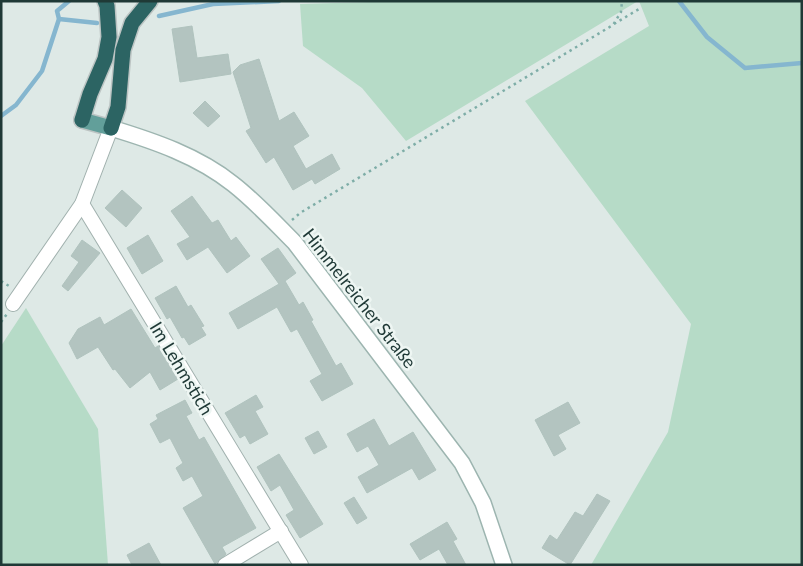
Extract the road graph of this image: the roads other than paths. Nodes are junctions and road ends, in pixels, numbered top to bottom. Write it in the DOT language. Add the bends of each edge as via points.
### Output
graph roads {
  1 [pos="105,1"];
  2 [pos="150,1"];
  3 [pos="82,120"];
  4 [pos="111,128"];
  5 [pos="82,204"];
  6 [pos="13,304"];
  7 [pos="281,531"];
  8 [pos="225,565"];
  9 [pos="301,565"];
  10 [pos="504,565"];
  1 -- 3 [label="highway" via="108,44"];
  2 -- 4 [label="highway" via="132,23 122,50 118,107"];
  3 -- 4 [label="main road, Himmelreicher Straße"];
  4 -- 5 [label="street"];
  4 -- 10 [label="main road, Himmelreicher Straße" via="176,151 206,166 233,183 282,229 462,463 483,503"];
  5 -- 6 [label="street"];
  5 -- 7 [label="street, Im Lehmstich"];
  7 -- 8 [label="street"];
  7 -- 9 [label="street, Im Lehmstich"];
}
